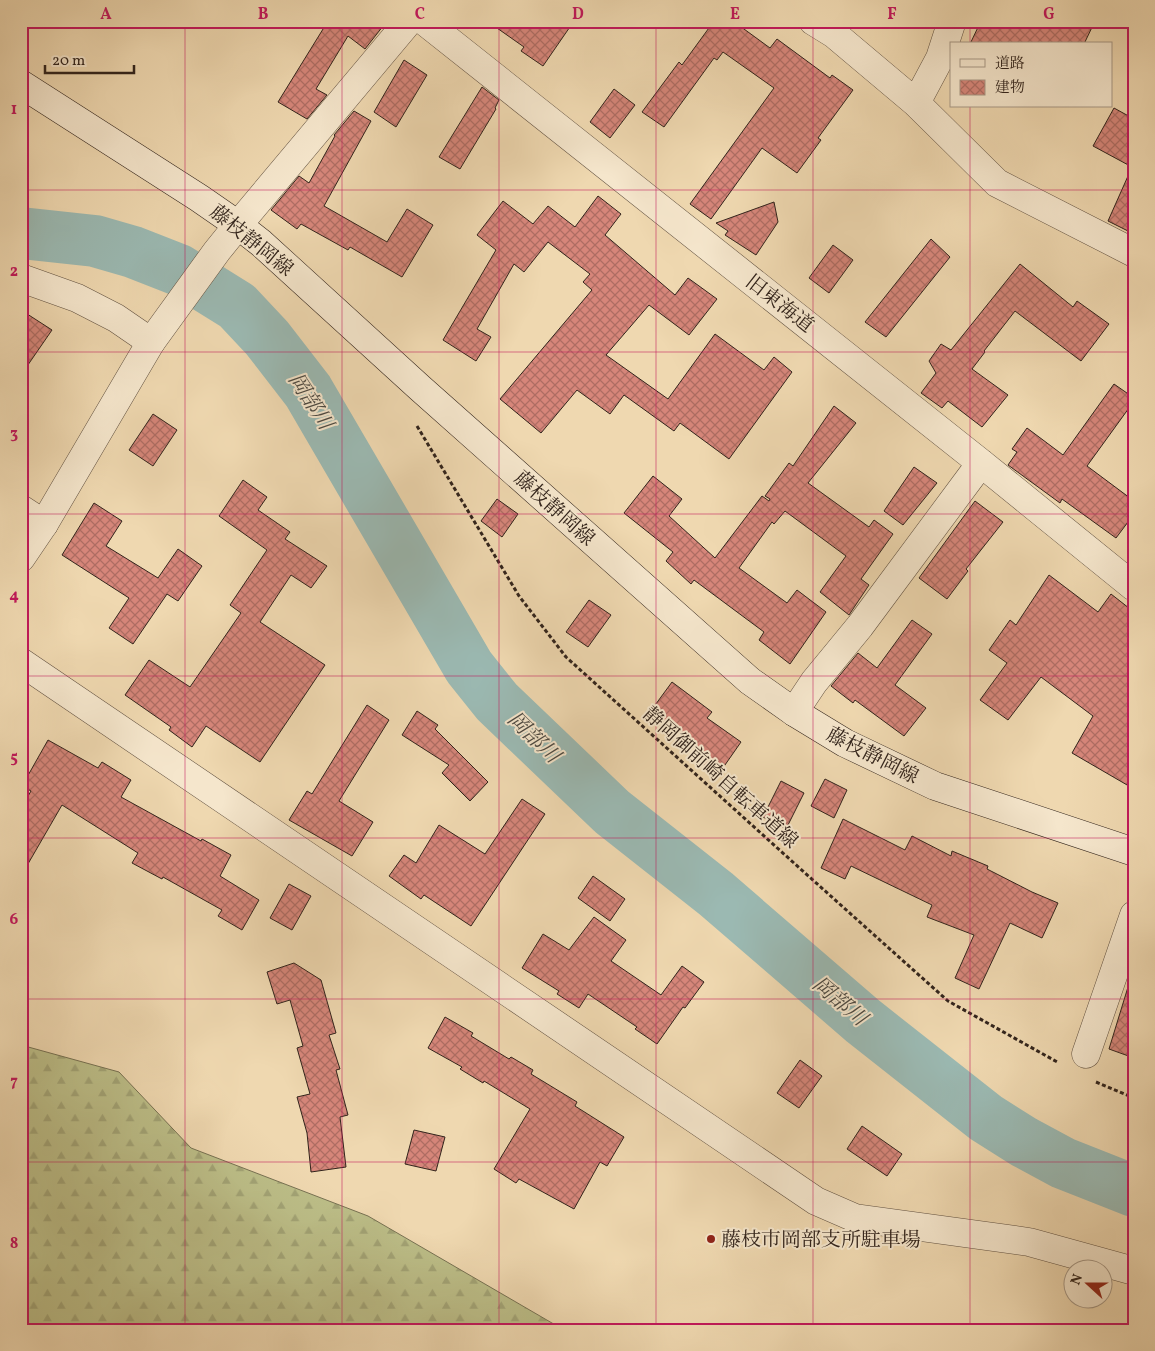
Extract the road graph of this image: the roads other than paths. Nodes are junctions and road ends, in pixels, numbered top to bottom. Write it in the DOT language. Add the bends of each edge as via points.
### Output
graph roads {
  1 [pos="409,21"];
  2 [pos="424,21"];
  3 [pos="813,21"];
  4 [pos="952,21"];
  5 [pos="21,84"];
  6 [pos="916,103"];
  7 [pos="238,225"];
  8 [pos="1134,253"];
  9 [pos="21,278"];
  10 [pos="151,342"];
  11 [pos="981,462"];
  12 [pos="21,509"];
  13 [pos="44,524"];
  14 [pos="21,558"];
  15 [pos="1134,587"];
  16 [pos="21,662"];
  17 [pos="794,712"];
  18 [pos="1134,852"];
  19 [pos="1134,915"];
  20 [pos="1086,1054"];
  21 [pos="1134,1271"];
  1 -- 7 [label="street"];
  2 -- 11 [label="street, 旧東海道"];
  3 -- 6 [label="street" via="834,34"];
  4 -- 6 [label="street" via="940,58"];
  5 -- 7 [label="street, 藤枝静岡線"];
  6 -- 8 [label="street" via="997,184"];
  7 -- 10 [label="street"];
  7 -- 17 [label="street, 藤枝静岡線" via="750,680"];
  9 -- 10 [label="street" via="77,298 116,318"];
  10 -- 13 [label="street"];
  11 -- 15 [label="street, 旧東海道"];
  11 -- 17 [label="street"];
  12 -- 13 [label="street"];
  13 -- 14 [label="street"];
  16 -- 21 [label="street" via="816,1201 855,1218 1029,1242"];
  17 -- 18 [label="street, 藤枝静岡線" via="845,743 935,786"];
  19 -- 20 [label="street"];
}
